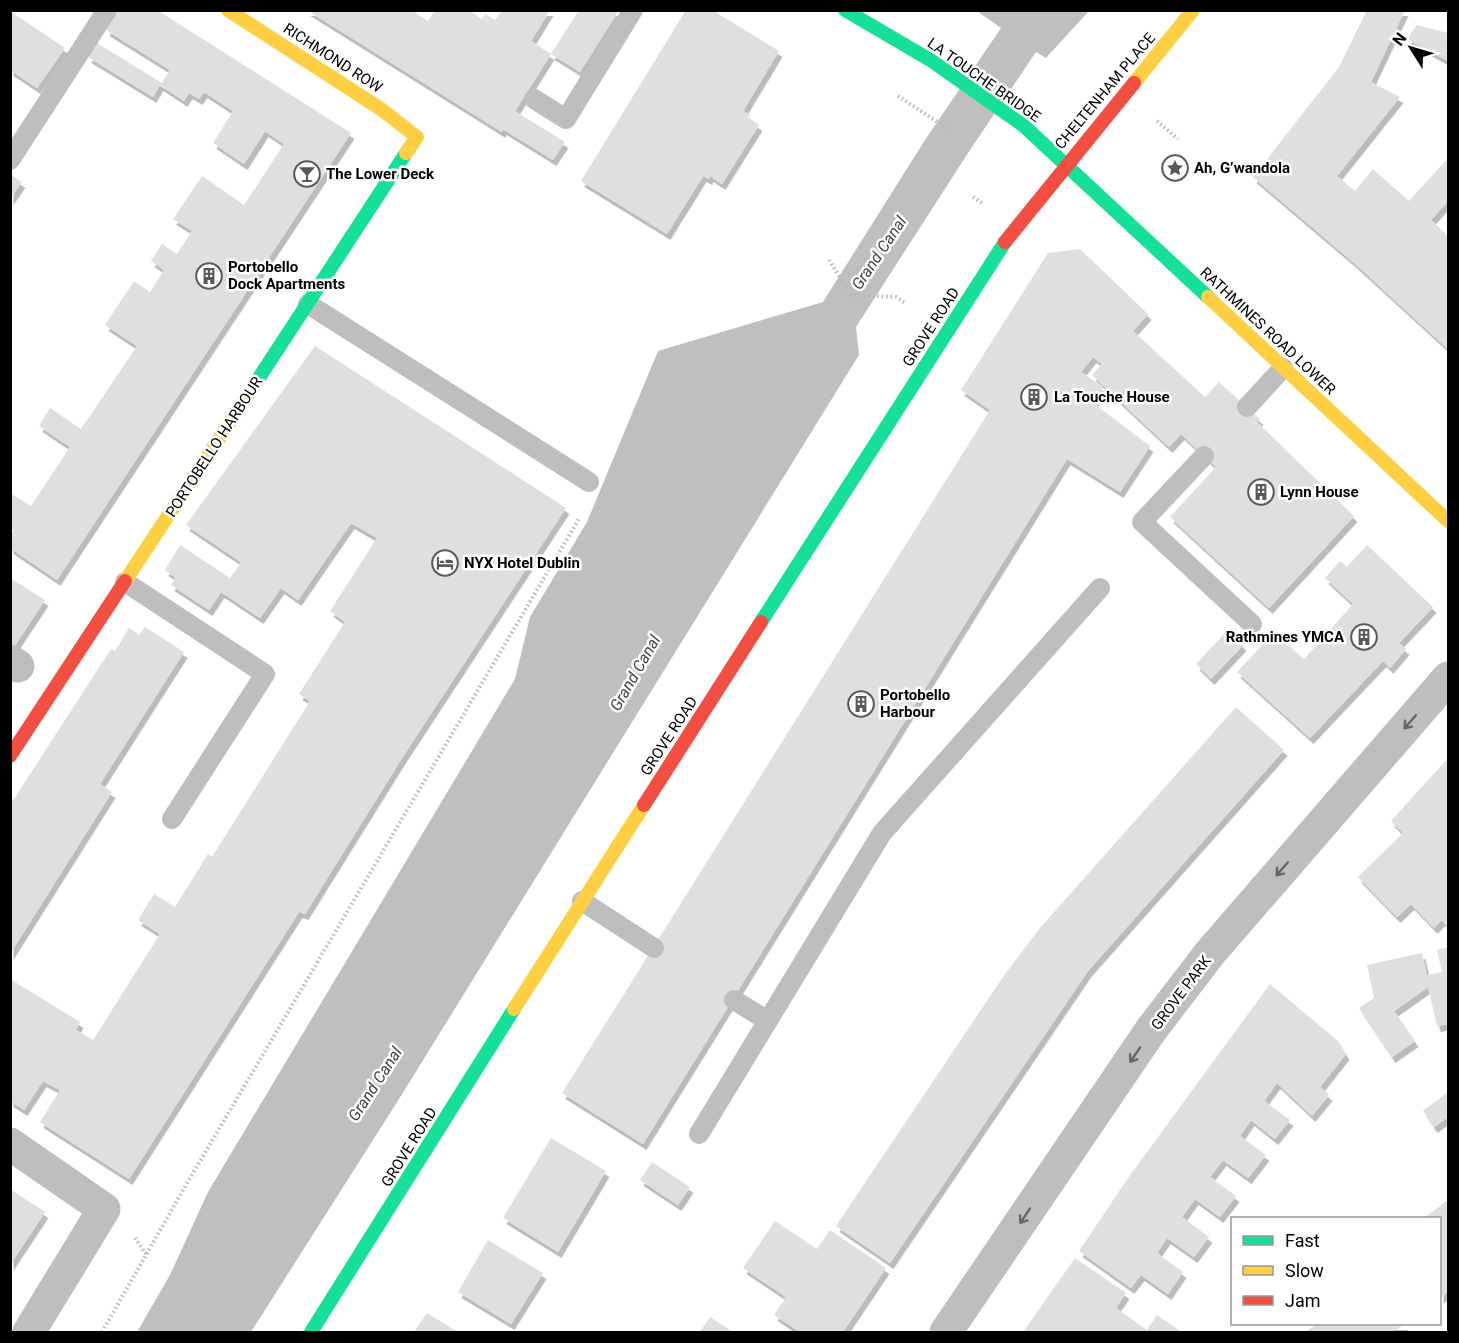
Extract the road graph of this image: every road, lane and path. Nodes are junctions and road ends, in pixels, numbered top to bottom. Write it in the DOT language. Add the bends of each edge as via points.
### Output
graph roads {
  1 [pos="107,10"];
  2 [pos="228,10"];
  3 [pos="633,10"];
  4 [pos="845,10"];
  5 [pos="1193,10"];
  6 [pos="884,20"];
  7 [pos="898,96"];
  8 [pos="534,99"];
  9 [pos="1157,121"];
  10 [pos="960,136"];
  11 [pos="417,137"];
  12 [pos="1178,139"];
  13 [pos="10,160"];
  14 [pos="1065,165"];
  15 [pos="973,197"];
  16 [pos="982,203"];
  17 [pos="830,260"];
  18 [pos="905,303"];
  19 [pos="308,304"];
  20 [pos="1283,368"];
  21 [pos="1247,407"];
  22 [pos="1204,456"];
  23 [pos="589,482"];
  24 [pos="1449,521"];
  25 [pos="125,582"];
  26 [pos="1100,588"];
  27 [pos="1252,624"];
  28 [pos="1449,678"];
  29 [pos="10,756"];
  30 [pos="172,819"];
  31 [pos="582,901"];
  32 [pos="654,948"];
  33 [pos="734,1000"];
  34 [pos="768,1021"];
  35 [pos="699,1134"];
  36 [pos="10,1144"];
  37 [pos="29,1332"];
  38 [pos="102,1332"];
  39 [pos="312,1332"];
  40 [pos="946,1332"];
  1 -- 13 [label="lane"];
  2 -- 11 [label="main road, RICHMOND ROW" via="381,108"];
  3 -- 8 [label="lane" via="566,119"];
  4 -- 6 [label="main road, LA TOUCHE BRIDGE"];
  5 -- 14 [label="main road, CHELTENHAM PLACE"];
  6 -- 14 [label="main road, LA TOUCHE BRIDGE" via="1024,126"];
  7 -- 10 [label="path"];
  9 -- 12 [label="path"];
  11 -- 19 [label="main road, PORTOBELLO HARBOUR"];
  14 -- 20 [label="main road, RATHMINES ROAD LOWER"];
  14 -- 31 [label="main road, GROVE ROAD" via="1011,234"];
  15 -- 16 [label="path"];
  17 -- 18 [label="path" via="851,295 896,297"];
  19 -- 23 [label="lane"];
  19 -- 25 [label="main road, PORTOBELLO HARBOUR"];
  20 -- 21 [label="lane"];
  20 -- 24 [label="main road, RATHMINES ROAD LOWER"];
  22 -- 27 [label="lane" via="1142,522"];
  23 -- 38 [label="path" via="582,515"];
  25 -- 29 [label="main road, PORTOBELLO HARBOUR"];
  25 -- 30 [label="lane" via="265,674"];
  26 -- 34 [label="lane" via="882,833"];
  28 -- 40 [label="street, GROVE PARK, one-way" via="1204,962 1151,1030"];
  31 -- 32 [label="lane"];
  31 -- 39 [label="main road, GROVE ROAD"];
  33 -- 34 [label="lane"];
  34 -- 35 [label="lane"];
  36 -- 37 [label="street" via="104,1209"];
}
